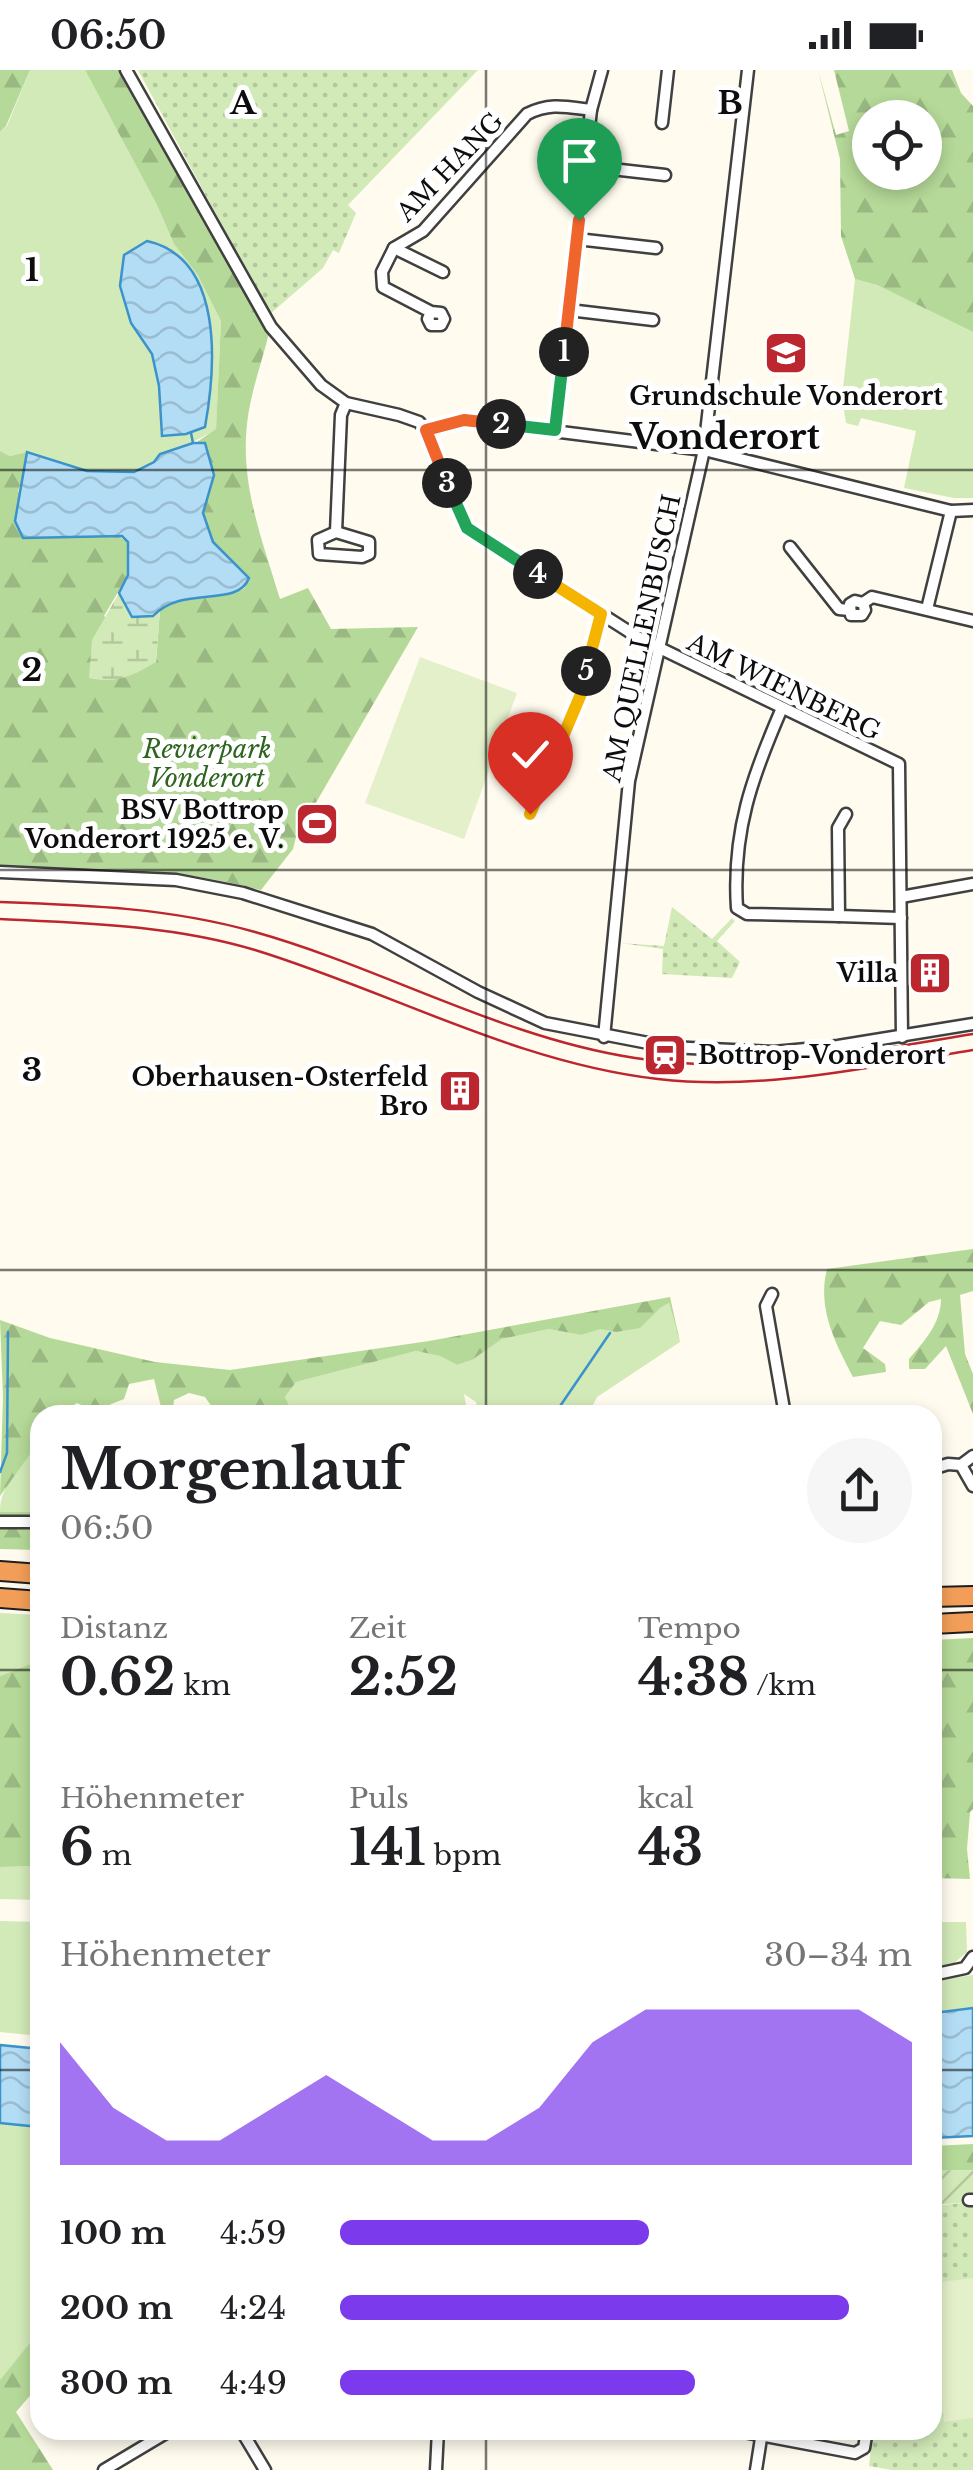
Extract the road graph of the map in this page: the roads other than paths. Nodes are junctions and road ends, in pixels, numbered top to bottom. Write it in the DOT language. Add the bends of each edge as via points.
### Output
graph roads {
  1 [pos="126,70"];
  2 [pos="602,70"];
  3 [pos="668,70"];
  4 [pos="748,70"];
  5 [pos="590,110"];
  6 [pos="662,123"];
  7 [pos="585,166"];
  8 [pos="666,175"];
  9 [pos="576,239"];
  10 [pos="394,248"];
  11 [pos="656,248"];
  12 [pos="444,272"];
  13 [pos="569,310"];
  14 [pos="431,312"];
  15 [pos="652,320"];
  16 [pos="346,403"];
  17 [pos="426,430"];
  18 [pos="555,430"];
  19 [pos="704,450"];
  20 [pos="973,510"];
  21 [pos="952,511"];
  22 [pos="336,532"];
  23 [pos="790,548"];
  24 [pos="928,610"];
  25 [pos="601,614"];
  26 [pos="973,621"];
  27 [pos="661,650"];
  28 [pos="782,708"];
  29 [pos="530,814"];
  30 [pos="846,814"];
  31 [pos="0,872"];
  32 [pos="973,884"];
  33 [pos="901,898"];
  34 [pos="839,916"];
  35 [pos="901,918"];
  36 [pos="973,1024"];
  37 [pos="604,1036"];
  38 [pos="902,1036"];
  39 [pos="772,1294"];
  40 [pos="783,1405"];
  41 [pos="973,1456"];
  42 [pos="962,1465"];
  43 [pos="942,1466"];
  44 [pos="973,1486"];
  45 [pos="0,1522"];
  46 [pos="30,1522"];
  47 [pos="0,1571"];
  48 [pos="30,1573"];
  49 [pos="973,1596"];
  50 [pos="942,1597"];
  51 [pos="0,1598"];
  52 [pos="30,1600"];
  53 [pos="973,1622"];
  54 [pos="942,1624"];
  55 [pos="972,1961"];
  56 [pos="942,1973"];
  57 [pos="154,2440"];
  58 [pos="247,2440"];
  59 [pos="438,2440"];
  60 [pos="761,2440"];
  61 [pos="795,2440"];
  62 [pos="865,2440"];
  63 [pos="104,2470"];
  64 [pos="265,2470"];
  65 [pos="436,2470"];
  66 [pos="756,2470"];
  1 -- 16 [label="street" via="271,327 321,386"];
  2 -- 5 [label="street"];
  3 -- 6 [label="street"];
  4 -- 19 [label="street, AM QUELLENBUSCH"];
  5 -- 7 [label="street"];
  5 -- 10 [label="street, AM HANG" via="554,105 528,114 423,231"];
  7 -- 8 [label="street"];
  7 -- 9 [label="street"];
  9 -- 11 [label="street"];
  9 -- 13 [label="street"];
  10 -- 12 [label="street, AM HANG"];
  10 -- 14 [label="street, AM HANG" via="383,286"];
  13 -- 15 [label="street"];
  13 -- 18 [label="street"];
  16 -- 17 [label="street" via="400,414"];
  16 -- 22 [label="street"];
  17 -- 18 [label="street" via="464,420"];
  17 -- 25 [label="street, AM WIENBERG" via="467,528"];
  18 -- 19 [label="street"];
  19 -- 21 [label="street"];
  19 -- 27 [label="street, AM QUELLENBUSCH"];
  20 -- 21 [label="street"];
  21 -- 24 [label="street"];
  22 -- 22 [label="street" via="318,540 319,554 369,554 369,542"];
  23 -- 24 [label="street" via="839,608 872,597"];
  24 -- 26 [label="street"];
  25 -- 27 [label="street, AM WIENBERG"];
  25 -- 29 [label="street" via="581,694"];
  27 -- 28 [label="street, AM WIENBERG"];
  27 -- 37 [label="street, AM QUELLENBUSCH" via="628,781"];
  28 -- 33 [label="street, AM WIENBERG" via="899,764"];
  28 -- 34 [label="street" via="738,833 736,908 746,914"];
  30 -- 34 [label="street" via="838,828"];
  31 -- 37 [label="street" via="176,880 257,898 372,934 545,1023"];
  32 -- 33 [label="street"];
  33 -- 35 [label="street"];
  34 -- 35 [label="street"];
  35 -- 38 [label="street"];
  36 -- 38 [label="street"];
  37 -- 38 [label="street" via="690,1050 774,1052"];
  39 -- 40 [label="street" via="766,1306"];
  41 -- 42 [label="street"];
  42 -- 43 [label="street"];
  42 -- 44 [label="street"];
  45 -- 46 [label="street"];
  47 -- 48 [label="highway"];
  49 -- 50 [label="highway"];
  51 -- 52 [label="highway"];
  53 -- 54 [label="highway"];
  55 -- 56 [label="street"];
  57 -- 63 [label="street"];
  58 -- 64 [label="street"];
  59 -- 65 [label="street"];
  60 -- 66 [label="street"];
  61 -- 62 [label="street" via="855,2453"];
}
